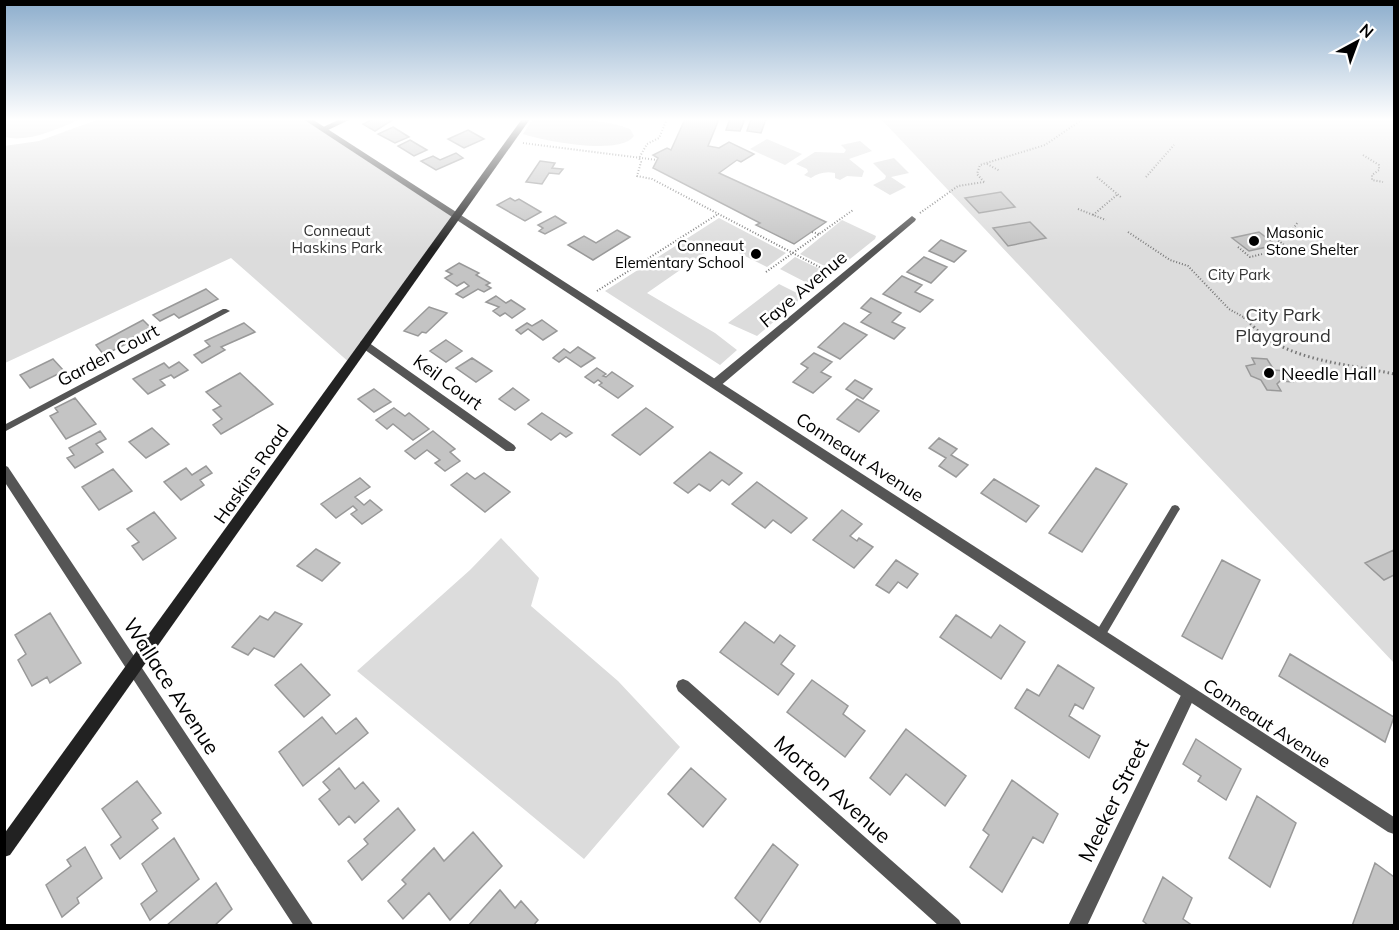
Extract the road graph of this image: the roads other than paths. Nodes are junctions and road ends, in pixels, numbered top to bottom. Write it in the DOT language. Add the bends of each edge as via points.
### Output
graph roads {
  1 [pos="374,162"];
  2 [pos="495,162"];
  3 [pos="456,216"];
  4 [pos="912,219"];
  5 [pos="226,311"];
  6 [pos="365,344"];
  7 [pos="715,384"];
  8 [pos="4,429"];
  9 [pos="510,448"];
  10 [pos="4,470"];
  11 [pos="1175,509"];
  12 [pos="1100,635"];
  13 [pos="135,668"];
  14 [pos="683,686"];
  15 [pos="1189,694"];
  16 [pos="1395,826"];
  17 [pos="4,849"];
  18 [pos="305,926"];
  19 [pos="953,926"];
  20 [pos="1077,926"];
  1 -- 3 [label="street, Conneaut Avenue"];
  2 -- 3 [label="main road, Haskins Road"];
  3 -- 6 [label="main road, Haskins Road"];
  3 -- 7 [label="street, Conneaut Avenue"];
  4 -- 7 [label="street, Faye Avenue"];
  5 -- 8 [label="lane, Garden Court"];
  6 -- 9 [label="street, Keil Court"];
  6 -- 13 [label="main road, Haskins Road"];
  7 -- 12 [label="street, Conneaut Avenue"];
  10 -- 13 [label="street, Wallace Avenue"];
  11 -- 12 [label="lane"];
  12 -- 15 [label="street, Conneaut Avenue"];
  13 -- 17 [label="main road, Haskins Road"];
  13 -- 18 [label="street, Wallace Avenue"];
  14 -- 19 [label="street, Morton Avenue"];
  15 -- 16 [label="street, Conneaut Avenue"];
  15 -- 20 [label="street, Meeker Street"];
}
